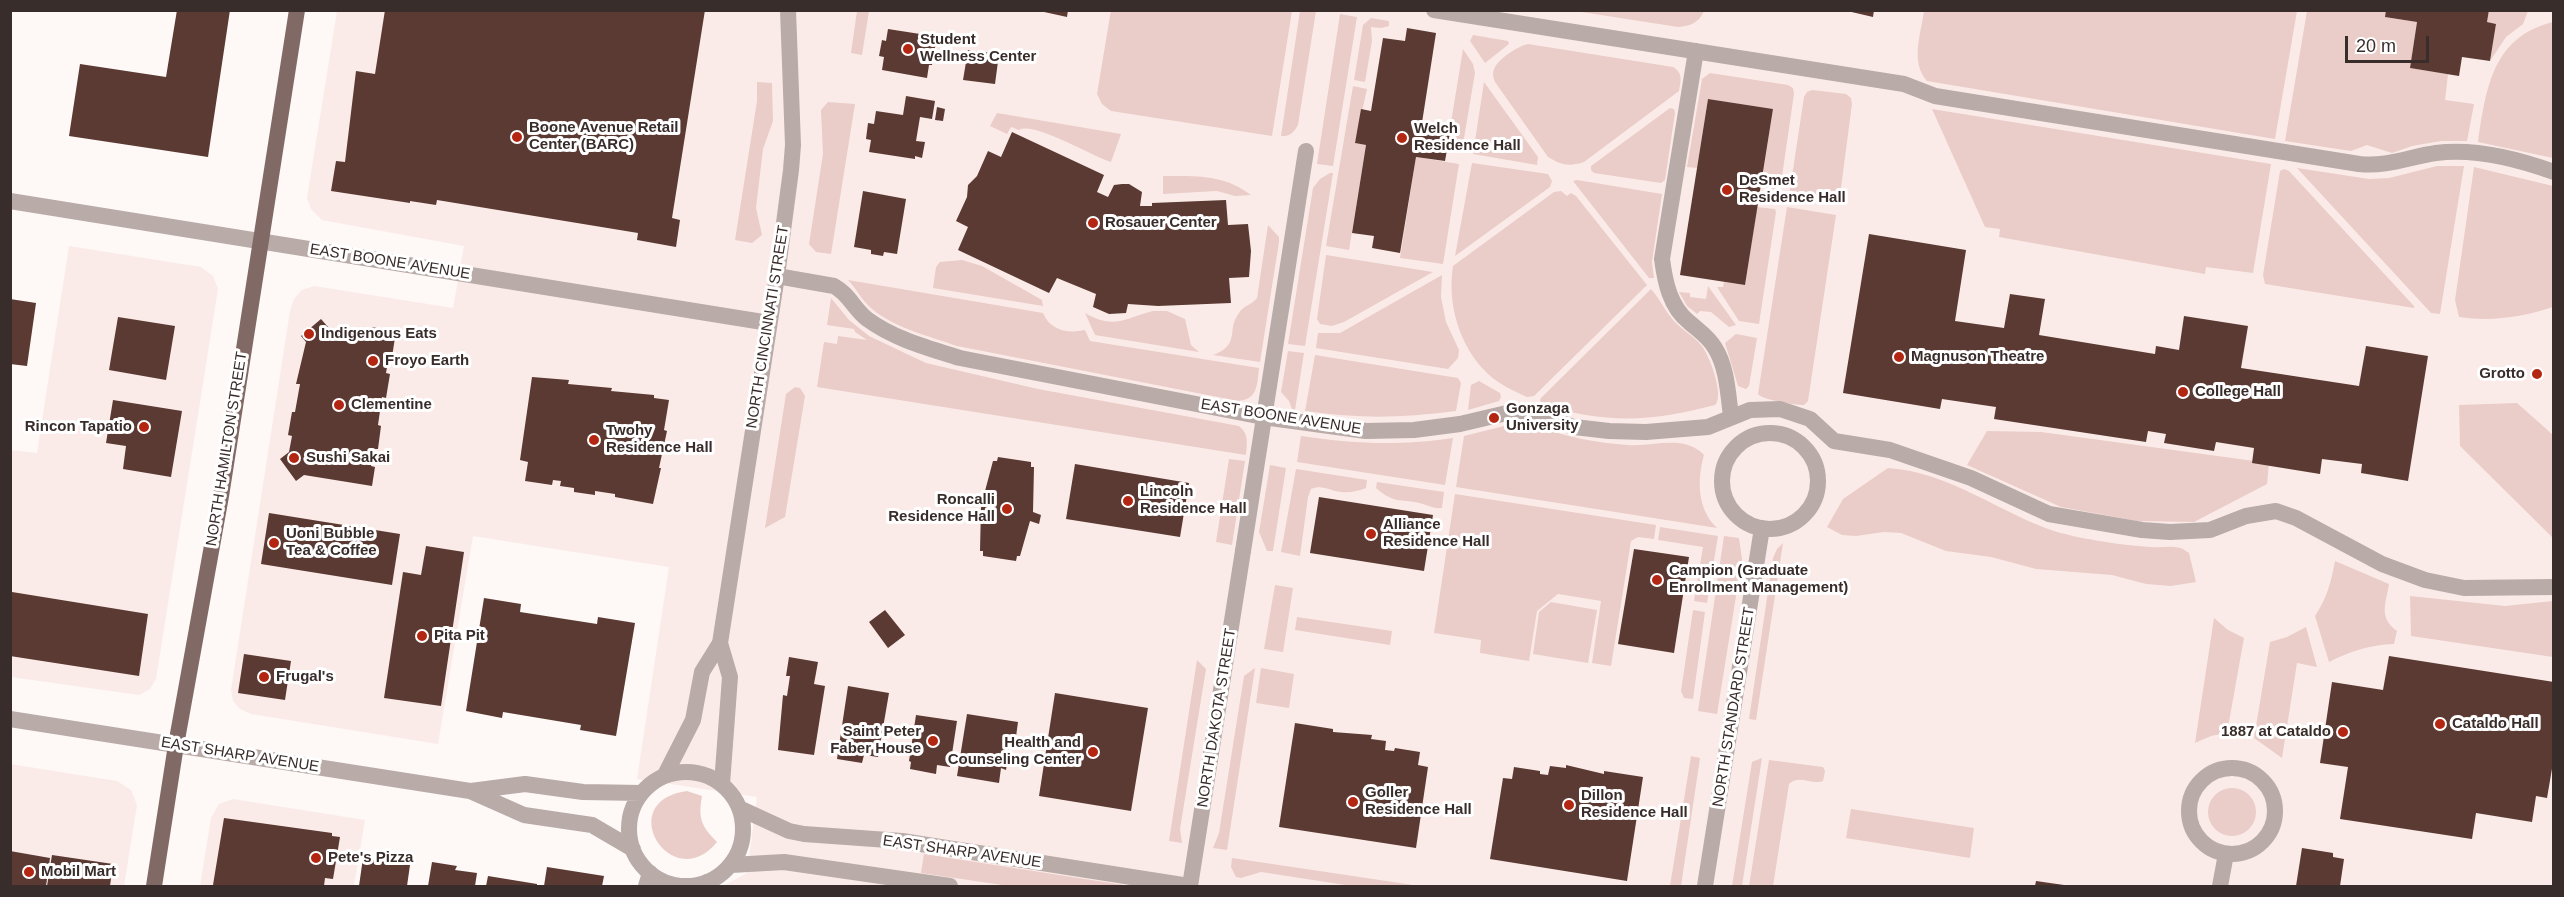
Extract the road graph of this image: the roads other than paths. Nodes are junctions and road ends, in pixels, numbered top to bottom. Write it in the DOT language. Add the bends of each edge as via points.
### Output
graph roads {
  1 [pos="297,10"];
  2 [pos="788,10"];
  3 [pos="1445,11"];
  4 [pos="1696,51"];
  5 [pos="1306,151"];
  6 [pos="2553,172"];
  7 [pos="10,201"];
  8 [pos="260,241"];
  9 [pos="777,276"];
  10 [pos="769,323"];
  11 [pos="1731,416"];
  12 [pos="1263,417"];
  13 [pos="1762,528"];
  14 [pos="2553,586"];
  15 [pos="720,643"];
  16 [pos="10,719"];
  17 [pos="176,745"];
  18 [pos="665,775"];
  19 [pos="722,784"];
  20 [pos="470,791"];
  21 [pos="641,793"];
  22 [pos="739,808"];
  23 [pos="633,849"];
  24 [pos="2226,854"];
  25 [pos="731,865"];
  26 [pos="648,880"];
  27 [pos="705,884"];
  28 [pos="154,886"];
  29 [pos="950,886"];
  30 [pos="1190,886"];
  31 [pos="1706,886"];
  32 [pos="2220,886"];
  1 -- 8 [label="main road, NORTH HAMILTON STREET"];
  2 -- 9 [label="street, NORTH CINCINNATI STREET" via="793,145"];
  3 -- 4 [label="street"];
  4 -- 6 [label="street" via="1904,84 1935,96 2359,164 2389,165 2439,153 2471,153"];
  4 -- 11 [label="street" via="1662,259 1665,281 1676,309 1716,349 1724,371"];
  5 -- 12 [label="street, NORTH DAKOTA STREET"];
  7 -- 8 [label="street, EAST BOONE AVENUE"];
  8 -- 10 [label="street, EAST BOONE AVENUE"];
  8 -- 17 [label="main road, NORTH HAMILTON STREET" via="221,496"];
  9 -- 10 [label="street, NORTH CINCINNATI STREET"];
  9 -- 12 [label="street, EAST BOONE AVENUE" via="843,290 866,318 878,326 960,358"];
  10 -- 15 [label="street, NORTH CINCINNATI STREET"];
  11 -- 12 [label="street, EAST BOONE AVENUE" via="1708,427 1646,432 1574,427 1522,412 1414,430 1340,428"];
  11 -- 14 [label="street, EAST BOONE AVENUE" via="1750,410 1780,409 1810,419 1834,441 1890,450 1971,478 2049,514 2142,531 2170,532 2210,530 2246,516 2277,511 2382,564 2425,580 2464,588"];
  12 -- 30 [label="street, NORTH DAKOTA STREET"];
  13 -- 13 [label="street" via="1747,523 1726,501 1723,471 1738,445 1766,433 1782,434 1808,452 1818,483 1806,512 1793,523"];
  13 -- 31 [label="street, NORTH STANDARD STREET"];
  15 -- 18 [label="street, NORTH CINCINNATI STREET" via="702,672 693,720"];
  15 -- 19 [label="street, NORTH CINCINNATI STREET" via="730,677"];
  16 -- 17 [label="street, EAST SHARP AVENUE"];
  17 -- 20 [label="street, EAST SHARP AVENUE"];
  17 -- 28 [label="main road, NORTH HAMILTON STREET"];
  18 -- 19 [label="street" via="694,772"];
  18 -- 21 [label="street"];
  19 -- 22 [label="street"];
  20 -- 21 [label="street, EAST SHARP AVENUE" via="525,784 583,792"];
  20 -- 23 [label="street, EAST SHARP AVENUE" via="524,815 592,825"];
  21 -- 23 [label="street" via="629,820"];
  22 -- 25 [label="street" via="742,838"];
  22 -- 30 [label="street, EAST SHARP AVENUE" via="804,834 902,841"];
  23 -- 26 [label="street"];
  24 -- 24 [label="street" via="2252,849 2263,841 2275,817 2275,803 2266,784 2238,767 2211,772 2200,780 2188,805 2193,831 2213,850"];
  24 -- 32 [label="street"];
  25 -- 27 [label="street"];
  25 -- 29 [label="street" via="784,862"];
  26 -- 27 [label="street"];
}
